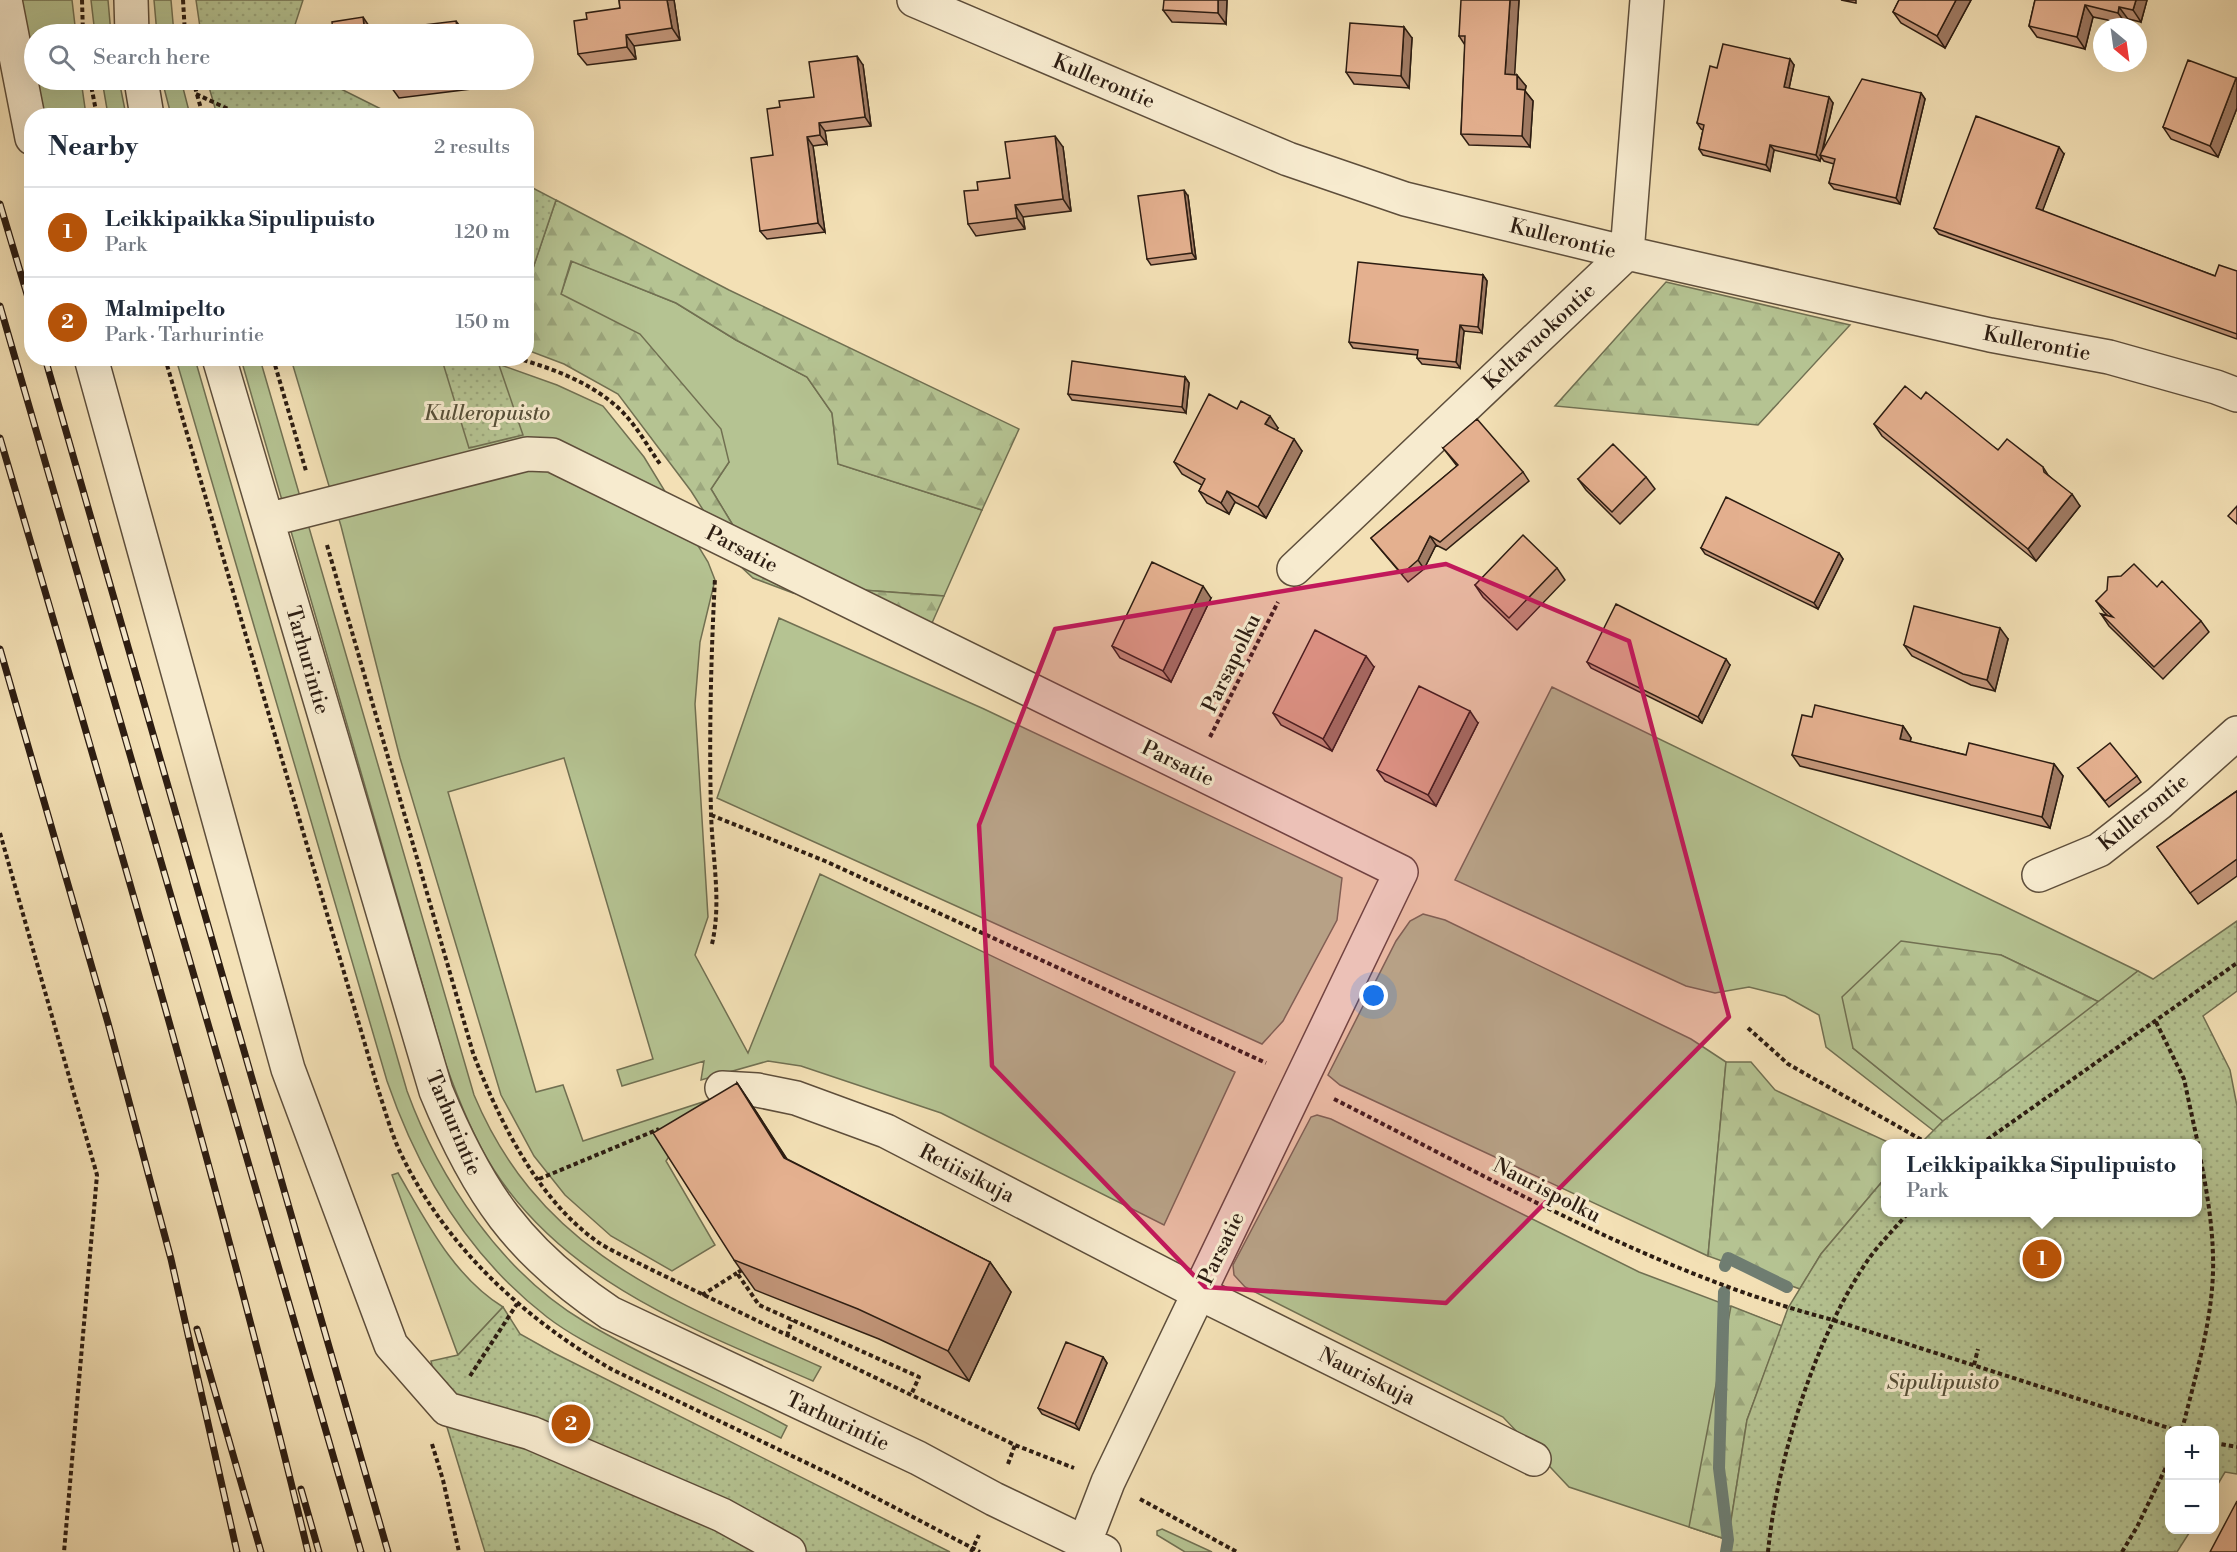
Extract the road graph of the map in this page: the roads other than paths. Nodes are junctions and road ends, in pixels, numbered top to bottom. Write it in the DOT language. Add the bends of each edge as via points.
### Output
graph roads {
  1 [pos="5,0"];
  2 [pos="131,0"];
  3 [pos="914,0"];
  4 [pos="1647,0"];
  5 [pos="132,24"];
  6 [pos="143,90"];
  7 [pos="26,108"];
  8 [pos="146,108"];
  9 [pos="1627,253"];
  10 [pos="93,366"];
  11 [pos="221,366"];
  12 [pos="2237,395"];
  13 [pos="267,520"];
  14 [pos="1294,569"];
  15 [pos="2237,733"];
  16 [pos="2038,875"];
  17 [pos="722,1088"];
  18 [pos="1200,1293"];
  19 [pos="1534,1460"];
  20 [pos="1090,1549"];
  21 [pos="789,1552"];
  1 -- 7 [label="street"];
  2 -- 5 [label="street"];
  3 -- 9 [label="street, Kullerontie" via="1288,159 1406,199"];
  4 -- 9 [label="street"];
  6 -- 8 [label="street"];
  9 -- 12 [label="street, Kullerontie" via="2109,357"];
  9 -- 14 [label="street, Keltavuokontie"];
  10 -- 21 [label="street" via="288,1069 391,1345 447,1409 531,1433 722,1515"];
  11 -- 13 [label="street, Tarhurintie"];
  13 -- 18 [label="street, Parsatie" via="527,454 565,460 1401,872"];
  13 -- 20 [label="street, Tarhurintie" via="436,1091 474,1173 511,1228 578,1291 610,1312 918,1458"];
  15 -- 16 [label="street, Kullerontie" via="2099,850"];
  17 -- 18 [label="street, Retiisikuja" via="796,1098 886,1131"];
  18 -- 19 [label="street, Nauriskuja"];
  18 -- 20 [label="street, Parsatie" via="1108,1482"];
}
